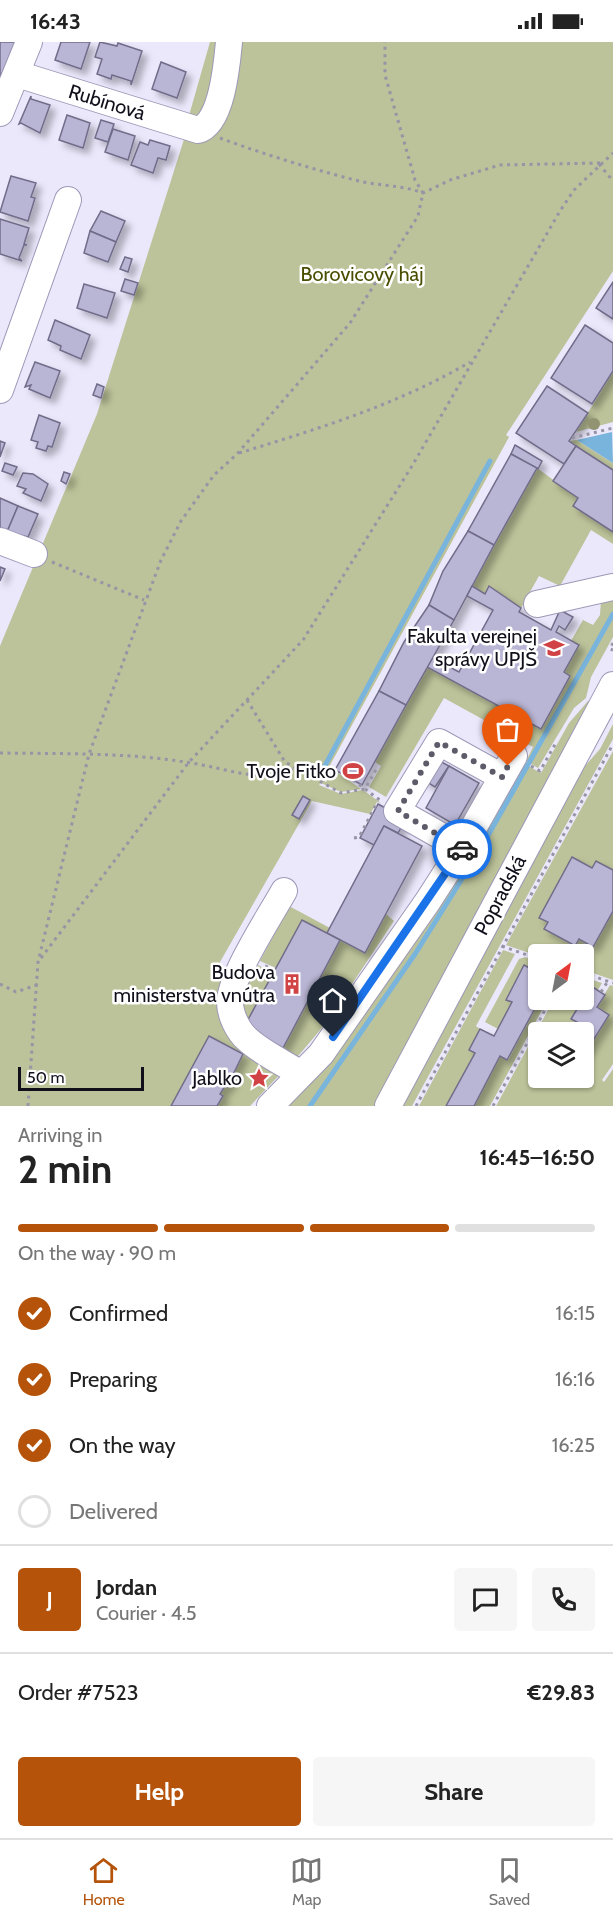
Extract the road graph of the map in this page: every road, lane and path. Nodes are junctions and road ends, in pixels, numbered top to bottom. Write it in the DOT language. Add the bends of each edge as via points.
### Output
graph roads {
  1 [pos="29,42"];
  2 [pos="229,42"];
  3 [pos="385,42"];
  4 [pos="17,74"];
  5 [pos="0,113"];
  6 [pos="198,130"];
  7 [pos="613,153"];
  8 [pos="599,164"];
  9 [pos="613,182"];
  10 [pos="423,193"];
  11 [pos="68,200"];
  12 [pos="471,362"];
  13 [pos="0,390"];
  14 [pos="613,428"];
  15 [pos="572,438"];
  16 [pos="237,453"];
  17 [pos="0,541"];
  18 [pos="34,554"];
  19 [pos="613,587"];
  20 [pos="144,600"];
  21 [pos="537,604"];
  22 [pos="613,643"];
  23 [pos="613,650"];
  24 [pos="613,686"];
  25 [pos="248,700"];
  26 [pos="558,740"];
  27 [pos="613,744"];
  28 [pos="0,753"];
  29 [pos="89,754"];
  30 [pos="189,762"];
  31 [pos="517,766"];
  32 [pos="294,768"];
  33 [pos="377,768"];
  34 [pos="353,780"];
  35 [pos="365,789"];
  36 [pos="379,800"];
  37 [pos="386,804"];
  38 [pos="354,838"];
  39 [pos="462,848"];
  40 [pos="284,891"];
  41 [pos="502,946"];
  42 [pos="528,956"];
  43 [pos="38,962"];
  44 [pos="594,977"];
  45 [pos="608,981"];
  46 [pos="613,983"];
  47 [pos="0,984"];
  48 [pos="37,985"];
  49 [pos="315,988"];
  50 [pos="601,992"];
  51 [pos="344,1004"];
  52 [pos="545,1010"];
  53 [pos="301,1074"];
  54 [pos="28,1106"];
  55 [pos="270,1106"];
  56 [pos="388,1106"];
  57 [pos="416,1106"];
  58 [pos="493,1106"];
  1 -- 4 [label="street"];
  2 -- 6 [label="street" via="220,98 208,125"];
  3 -- 10 [label="path" via="385,75 415,180"];
  4 -- 5 [label="street"];
  4 -- 6 [label="street, Rubínová"];
  6 -- 10 [label="path" via="272,157"];
  7 -- 8 [label="path"];
  8 -- 9 [label="path"];
  8 -- 10 [label="path" via="500,165"];
  8 -- 12 [label="path" via="560,211"];
  10 -- 16 [label="path" via="418,216 350,323"];
  11 -- 13 [label="street"];
  12 -- 16 [label="path" via="422,389"];
  12 -- 25 [label="path" via="412,466 303,640"];
  14 -- 15 [label="path"];
  16 -- 20 [label="path" via="214,475 181,521"];
  17 -- 18 [label="street"];
  18 -- 20 [label="path"];
  19 -- 21 [label="street"];
  20 -- 29 [label="path"];
  22 -- 23 [label="path"];
  24 -- 56 [label="street, Popradská"];
  25 -- 30 [label="path"];
  25 -- 32 [label="path" via="285,762"];
  26 -- 31 [label="path" via="540,771"];
  27 -- 41 [label="path"];
  28 -- 29 [label="path"];
  29 -- 30 [label="path"];
  29 -- 43 [label="path"];
  30 -- 32 [label="path" via="258,774"];
  30 -- 43 [label="path"];
  31 -- 39 [label="street"];
  31 -- 39 [label="street" via="439,742 398,811"];
  32 -- 35 [label="path" via="340,793"];
  33 -- 35 [label="path"];
  34 -- 35 [label="path"];
  35 -- 36 [label="path"];
  37 -- 38 [label="path" via="377,803 359,837"];
  39 -- 53 [label="street" via="321,1054"];
  40 -- 53 [label="street" via="232,988 230,1004 238,1029 248,1040"];
  41 -- 42 [label="path"];
  41 -- 57 [label="path"];
  43 -- 48 [label="path"];
  44 -- 45 [label="path"];
  45 -- 46 [label="path"];
  45 -- 50 [label="path"];
  47 -- 48 [label="path" via="16,992"];
  48 -- 54 [label="path"];
  49 -- 51 [label="path"];
  52 -- 58 [label="path"];
  53 -- 55 [label="street"];
}
